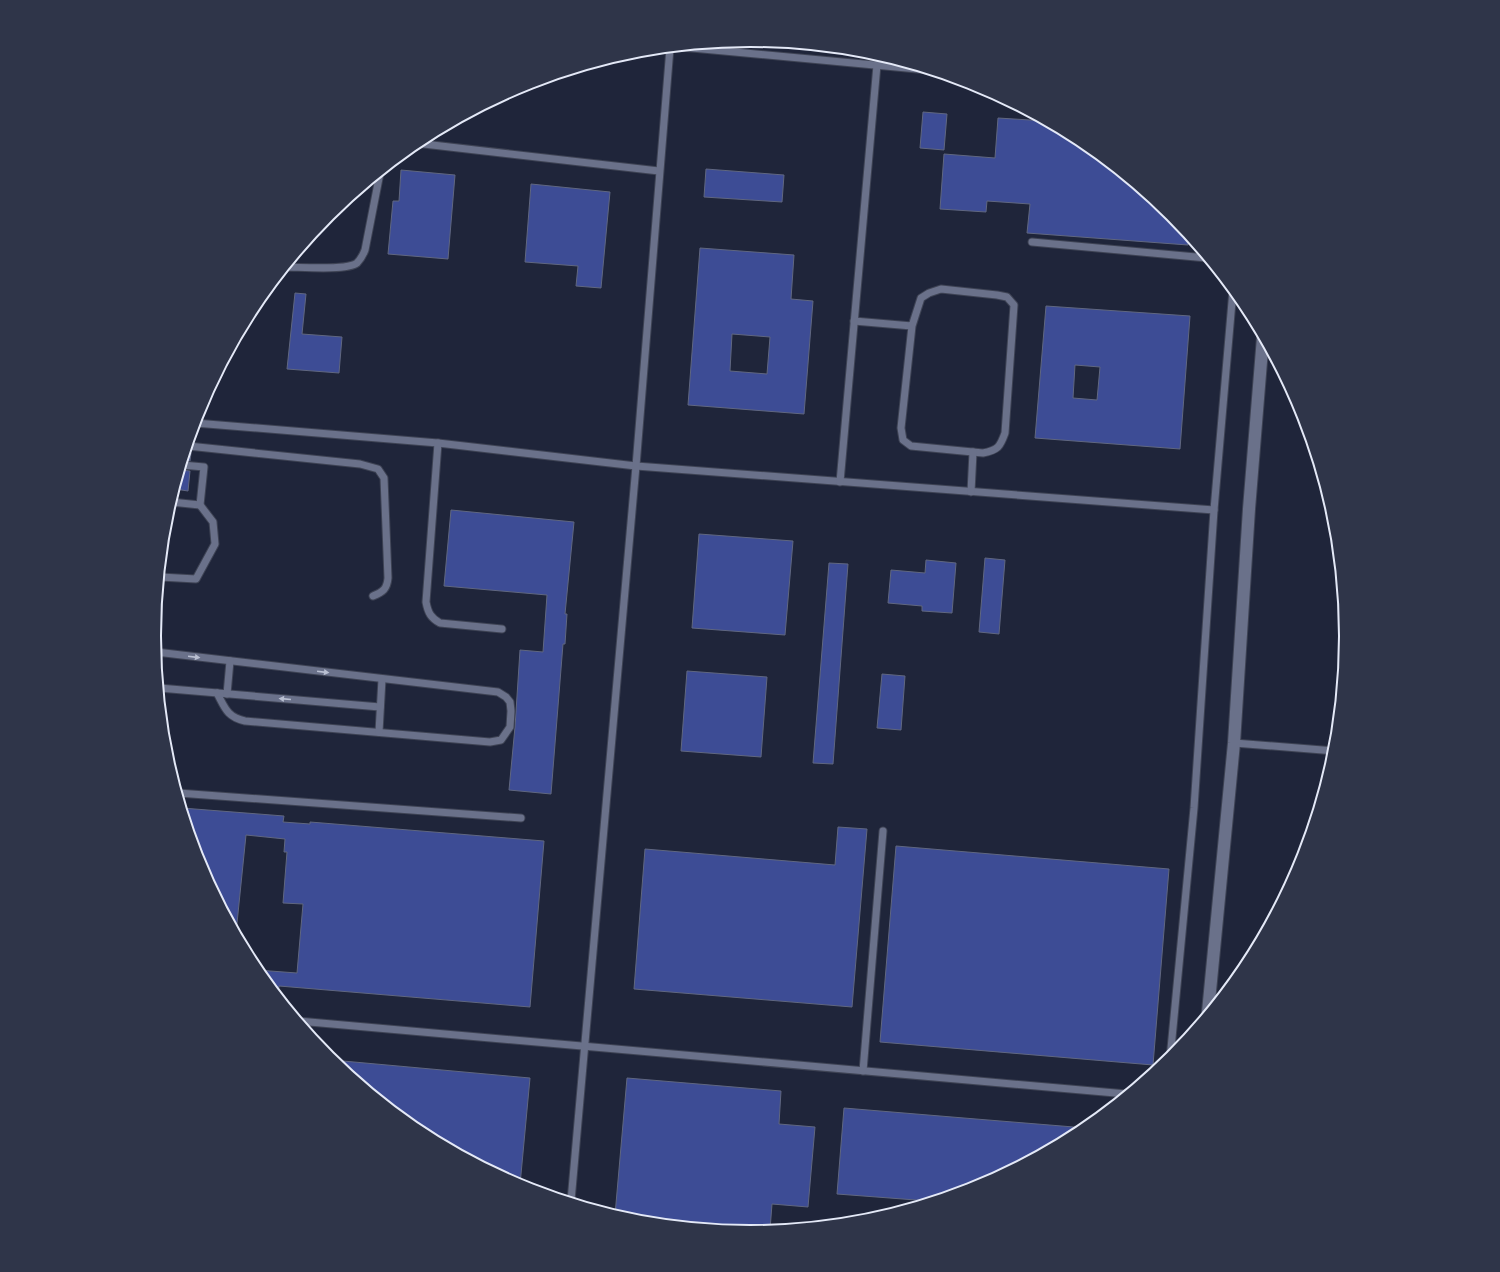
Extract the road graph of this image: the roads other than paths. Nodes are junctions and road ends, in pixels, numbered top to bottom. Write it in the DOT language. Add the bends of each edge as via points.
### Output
graph roads {
  1 [pos="702,49"];
  2 [pos="670,53"];
  3 [pos="877,65"];
  4 [pos="904,68"];
  5 [pos="426,144"];
  6 [pos="659,171"];
  7 [pos="379,179"];
  8 [pos="1032,242"];
  9 [pos="1201,257"];
  10 [pos="291,267"];
  11 [pos="1232,298"];
  12 [pos="854,321"];
  13 [pos="912,326"];
  14 [pos="1262,346"];
  15 [pos="201,424"];
  16 [pos="438,443"];
  17 [pos="192,446"];
  18 [pos="973,452"];
  19 [pos="187,465"];
  20 [pos="636,466"];
  21 [pos="840,482"];
  22 [pos="971,492"];
  23 [pos="176,503"];
  24 [pos="200,505"];
  25 [pos="1214,510"];
  26 [pos="164,577"];
  27 [pos="373,596"];
  28 [pos="502,629"];
  29 [pos="161,653"];
  30 [pos="230,661"];
  31 [pos="382,678"];
  32 [pos="163,688"];
  33 [pos="217,693"];
  34 [pos="227,694"];
  35 [pos="380,707"];
  36 [pos="379,732"];
  37 [pos="1234,743"];
  38 [pos="1328,750"];
  39 [pos="183,793"];
  40 [pos="521,818"];
  41 [pos="883,831"];
  42 [pos="1209,1005"];
  43 [pos="305,1022"];
  44 [pos="584,1045"];
  45 [pos="1171,1047"];
  46 [pos="863,1071"];
  47 [pos="1121,1093"];
  48 [pos="571,1197"];
  1 -- 3 [label="lane"];
  2 -- 6 [label="lane"];
  3 -- 4 [label="lane"];
  3 -- 12 [label="lane"];
  5 -- 6 [label="lane"];
  6 -- 20 [label="lane"];
  7 -- 10 [label="lane" via="362,258 356,264 346,267"];
  8 -- 9 [label="lane"];
  11 -- 25 [label="lane"];
  12 -- 13 [label="lane"];
  12 -- 21 [label="lane"];
  13 -- 18 [label="lane" via="901,428 903,440 911,446"];
  13 -- 18 [label="lane" via="921,298 941,289 1007,297 1014,305 1005,433 1001,444 994,451"];
  14 -- 37 [label="street"];
  15 -- 16 [label="lane"];
  16 -- 20 [label="lane"];
  16 -- 28 [label="lane" via="426,602 428,611 432,619 440,623"];
  17 -- 27 [label="lane" via="360,464 378,469 384,478 388,578 387,586"];
  18 -- 22 [label="lane"];
  19 -- 24 [label="lane" via="204,467"];
  20 -- 21 [label="lane"];
  20 -- 44 [label="lane"];
  21 -- 22 [label="lane"];
  22 -- 25 [label="lane"];
  23 -- 24 [label="lane"];
  24 -- 26 [label="lane" via="213,522 215,544 196,579"];
  25 -- 45 [label="lane" via="1194,808"];
  29 -- 30 [label="lane, one-way"];
  30 -- 31 [label="lane, one-way"];
  30 -- 34 [label="lane"];
  31 -- 35 [label="lane"];
  31 -- 36 [label="lane" via="498,692 510,702 511,719 510,727 501,740 490,742"];
  32 -- 33 [label="lane"];
  33 -- 34 [label="lane"];
  33 -- 36 [label="lane" via="225,710 237,719"];
  35 -- 34 [label="lane, one-way"];
  35 -- 36 [label="lane"];
  37 -- 38 [label="lane"];
  37 -- 42 [label="street"];
  39 -- 40 [label="lane"];
  41 -- 46 [label="lane"];
  43 -- 44 [label="lane"];
  44 -- 46 [label="lane"];
  44 -- 48 [label="lane"];
  46 -- 47 [label="lane"];
}
